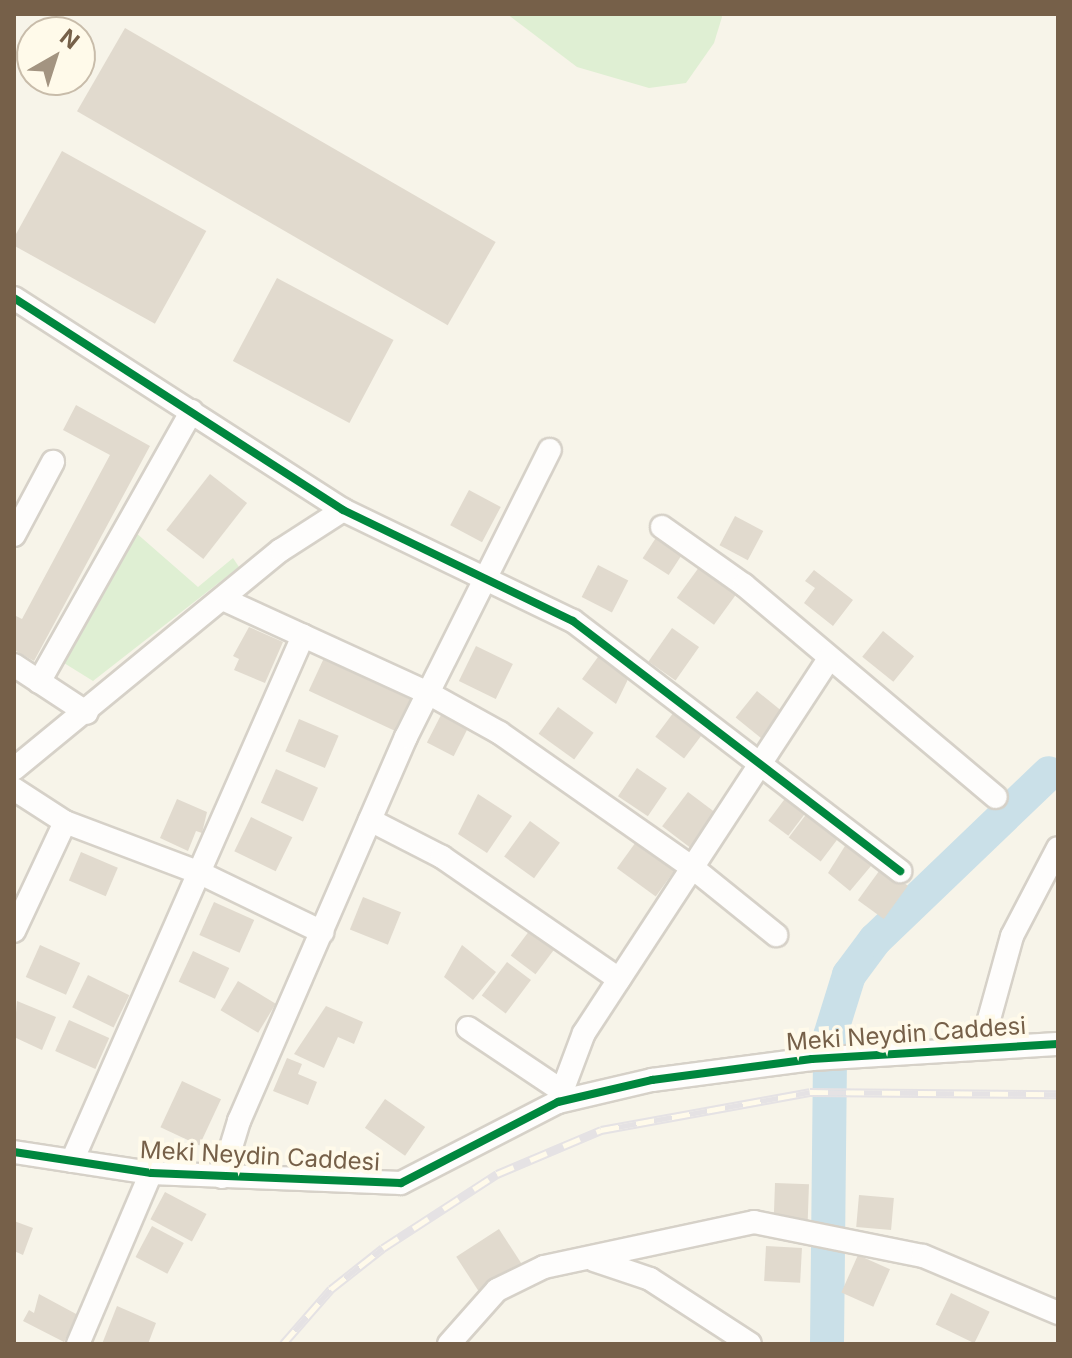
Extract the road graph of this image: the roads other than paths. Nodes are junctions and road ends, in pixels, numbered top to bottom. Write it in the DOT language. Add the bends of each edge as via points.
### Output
graph roads {
  1 [pos="14,298"];
  2 [pos="192,411"];
  3 [pos="550,450"];
  4 [pos="53,462"];
  5 [pos="343,510"];
  6 [pos="662,527"];
  7 [pos="14,535"];
  8 [pos="487,579"];
  9 [pos="223,599"];
  10 [pos="303,636"];
  11 [pos="829,658"];
  12 [pos="14,665"];
  13 [pos="39,682"];
  14 [pos="428,693"];
  15 [pos="87,713"];
  16 [pos="761,764"];
  17 [pos="14,769"];
  18 [pos="14,789"];
  19 [pos="996,797"];
  20 [pos="370,820"];
  21 [pos="65,822"];
  22 [pos="1058,848"];
  23 [pos="693,868"];
  24 [pos="900,871"];
  25 [pos="200,873"];
  26 [pos="14,931"];
  27 [pos="322,932"];
  28 [pos="776,935"];
  29 [pos="619,979"];
  30 [pos="468,1028"];
  31 [pos="1058,1044"];
  32 [pos="981,1048"];
  33 [pos="560,1097"];
  34 [pos="14,1152"];
  35 [pos="72,1161"];
  36 [pos="151,1173"];
  37 [pos="222,1177"];
  38 [pos="582,1259"];
  39 [pos="1058,1313"];
  40 [pos="78,1344"];
  41 [pos="449,1344"];
  42 [pos="750,1344"];
  1 -- 2 [label="street"];
  2 -- 5 [label="street"];
  2 -- 13 [label="street"];
  3 -- 8 [label="street"];
  4 -- 7 [label="street"];
  5 -- 8 [label="street"];
  5 -- 9 [label="street"];
  6 -- 11 [label="street" via="744,585"];
  8 -- 14 [label="street"];
  8 -- 16 [label="street" via="573,621"];
  9 -- 10 [label="street"];
  9 -- 15 [label="street"];
  10 -- 14 [label="street"];
  10 -- 25 [label="street"];
  11 -- 16 [label="street"];
  11 -- 19 [label="street"];
  12 -- 13 [label="street"];
  13 -- 15 [label="street"];
  14 -- 20 [label="street"];
  14 -- 23 [label="street" via="563,775"];
  15 -- 17 [label="street"];
  16 -- 23 [label="street"];
  16 -- 24 [label="street"];
  18 -- 21 [label="street"];
  20 -- 27 [label="street"];
  20 -- 29 [label="street" via="442,857"];
  21 -- 25 [label="street"];
  21 -- 26 [label="street"];
  22 -- 32 [label="street" via="1012,936"];
  23 -- 28 [label="street"];
  23 -- 29 [label="street"];
  25 -- 27 [label="street"];
  25 -- 35 [label="street"];
  27 -- 37 [label="street" via="239,1121"];
  29 -- 33 [label="street" via="584,1033"];
  30 -- 33 [label="street"];
  31 -- 32 [label="street, Meki Neydin Caddesi"];
  32 -- 33 [label="street, Meki Neydin Caddesi" via="812,1059"];
  33 -- 37 [label="street, Meki Neydin Caddesi" via="401,1183"];
  34 -- 35 [label="street, Meki Neydin Caddesi"];
  35 -- 36 [label="street, Meki Neydin Caddesi"];
  36 -- 37 [label="street, Meki Neydin Caddesi"];
  36 -- 40 [label="street"];
  38 -- 39 [label="street" via="754,1222 923,1256"];
  38 -- 41 [label="street" via="544,1267 497,1290"];
  38 -- 42 [label="street" via="616,1263 650,1279"];
}
